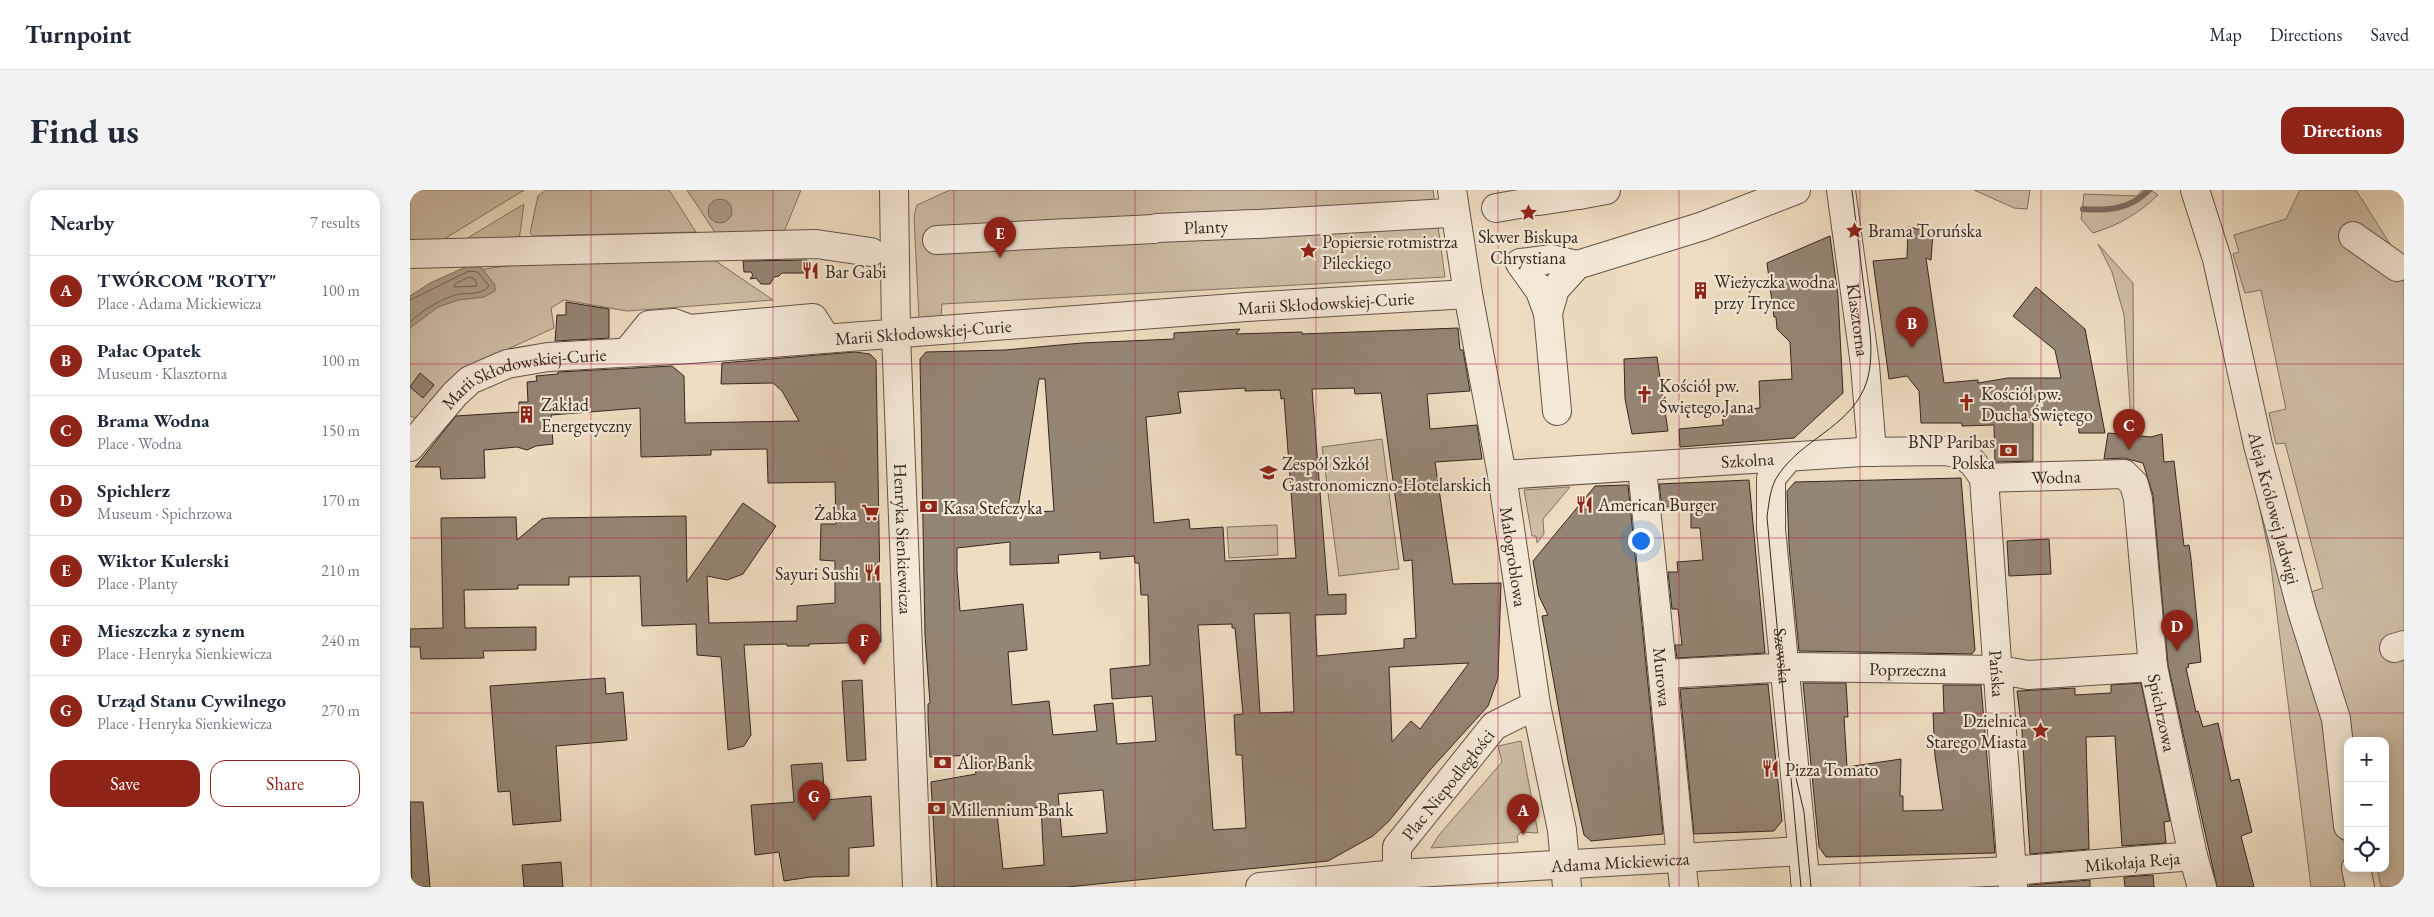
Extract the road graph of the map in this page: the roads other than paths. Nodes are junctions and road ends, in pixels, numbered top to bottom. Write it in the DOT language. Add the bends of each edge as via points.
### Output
graph roads {
  1 [pos="894,190"];
  2 [pos="1606,190"];
  3 [pos="1796,190"];
  4 [pos="2196,190"];
  5 [pos="1842,194"];
  6 [pos="1472,206"];
  7 [pos="2353,236"];
  8 [pos="937,240"];
  9 [pos="872,252"];
  10 [pos="410,254"];
  11 [pos="1577,265"];
  12 [pos="2397,267"];
  13 [pos="1468,294"];
  14 [pos="1548,313"];
  15 [pos="896,333"];
  16 [pos="1557,411"];
  17 [pos="410,447"];
  18 [pos="1872,452"];
  19 [pos="1788,457"];
  20 [pos="1642,468"];
  21 [pos="1502,475"];
  22 [pos="1984,478"];
  23 [pos="2129,478"];
  24 [pos="2153,667"];
  25 [pos="1786,668"];
  26 [pos="1999,670"];
  27 [pos="1663,674"];
  28 [pos="1536,705"];
  29 [pos="2344,790"];
  30 [pos="2193,856"];
  31 [pos="1681,857"];
  32 [pos="1804,870"];
  33 [pos="2357,872"];
  34 [pos="1567,876"];
  35 [pos="2012,879"];
  36 [pos="1399,880"];
  37 [pos="917,887"];
  38 [pos="1260,887"];
  39 [pos="1684,887"];
  40 [pos="2202,887"];
  41 [pos="2360,887"];
  1 -- 15 [label="street, Henryka Sienkiewicza"];
  2 -- 6 [label="street, Planty" via="1535,202"];
  3 -- 11 [label="street" via="1703,226"];
  4 -- 29 [label="street, Aleja Królowej Jadwigi" via="2217,259 2258,445 2302,611 2336,719"];
  5 -- 18 [label="street, Klasztorna"];
  6 -- 8 [label="street, Planty" via="1256,224"];
  6 -- 13 [label="street, Małogroblowa"];
  7 -- 12 [label="street"];
  9 -- 10 [label="street" via="816,244"];
  11 -- 14 [label="street" via="1555,289"];
  11 -- 14 [label="street" via="1552,259 1518,259 1540,291"];
  13 -- 15 [label="street, Marii Skłodowskiej-Curie"];
  13 -- 21 [label="street, Małogroblowa"];
  14 -- 16 [label="street"];
  15 -- 17 [label="street, Marii Skłodowskiej-Curie" via="555,356 507,364 470,380"];
  15 -- 37 [label="street, Henryka Sienkiewicza"];
  18 -- 19 [label="street, Szkolna"];
  18 -- 22 [label="street, Szkolna" via="1946,451 1963,455"];
  19 -- 20 [label="street, Szkolna"];
  19 -- 25 [label="street, Szewska" via="1771,478 1772,529"];
  20 -- 21 [label="street, Szkolna"];
  20 -- 27 [label="street, Murowa"];
  21 -- 28 [label="street, Małogroblowa"];
  22 -- 23 [label="street, Wodna" via="2124,474"];
  22 -- 26 [label="street, Pańska"];
  23 -- 24 [label="street, Spichrzowa" via="2138,498"];
  24 -- 26 [label="street, Poprzeczna" via="2028,676"];
  24 -- 30 [label="street, Spichrzowa"];
  25 -- 26 [label="street, Poprzeczna"];
  25 -- 27 [label="street, Poprzeczna"];
  25 -- 32 [label="street, Szewska"];
  26 -- 35 [label="street, Pańska"];
  27 -- 31 [label="street, Murowa"];
  28 -- 34 [label="street, Małogroblowa" via="1562,830"];
  28 -- 36 [label="street, Plac Niepodległości" via="1494,726 1397,847"];
  30 -- 35 [label="street, Mikołaja Reja"];
  30 -- 40 [label="street, Spichrzowa"];
  31 -- 32 [label="street, Adama Mickiewicza"];
  31 -- 34 [label="street, Adama Mickiewicza"];
  31 -- 39 [label="street, Murowa"];
  32 -- 35 [label="street, Mikołaja Reja"];
  33 -- 41 [label="street"];
  34 -- 36 [label="street, Adama Mickiewicza"];
  36 -- 38 [label="street, Adama Mickiewicza"];
}
